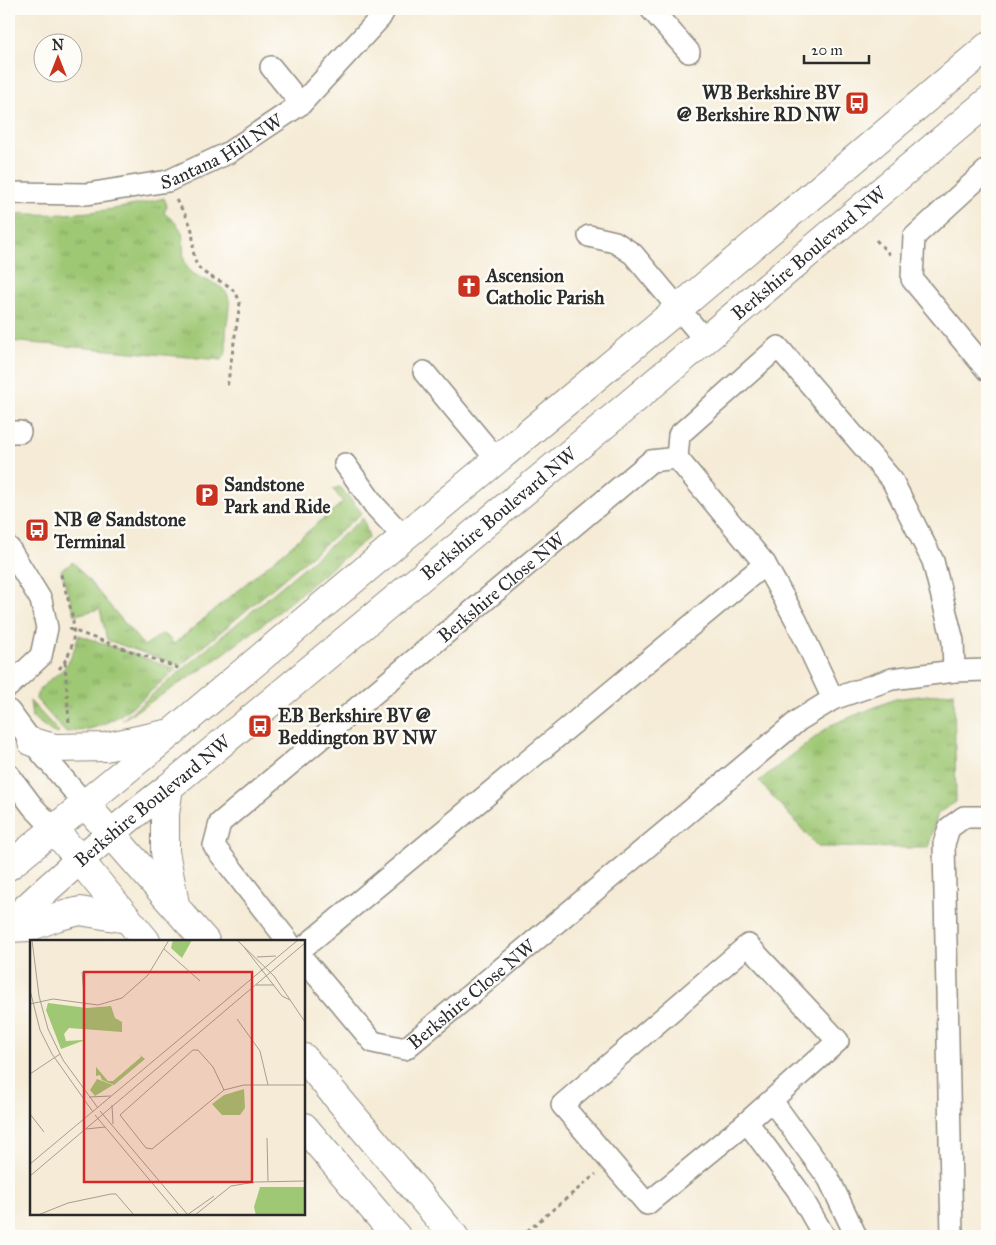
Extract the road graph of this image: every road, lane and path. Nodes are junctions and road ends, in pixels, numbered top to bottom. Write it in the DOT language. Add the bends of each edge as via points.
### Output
graph roads {
  1 [pos="385,9"];
  2 [pos="650,9"];
  3 [pos="987,47"];
  4 [pos="689,52"];
  5 [pos="271,67"];
  6 [pos="987,102"];
  7 [pos="301,104"];
  8 [pos="987,170"];
  9 [pos="168,181"];
  10 [pos="9,193"];
  11 [pos="589,236"];
  12 [pos="679,308"];
  13 [pos="705,340"];
  14 [pos="987,370"];
  15 [pos="424,372"];
  16 [pos="227,388"];
  17 [pos="677,458"];
  18 [pos="497,460"];
  19 [pos="345,464"];
  20 [pos="404,537"];
  21 [pos="9,548"];
  22 [pos="765,564"];
  23 [pos="69,629"];
  24 [pos="65,662"];
  25 [pos="181,669"];
  26 [pos="954,670"];
  27 [pos="987,670"];
  28 [pos="9,686"];
  29 [pos="833,699"];
  30 [pos="9,711"];
  31 [pos="70,729"];
  32 [pos="170,734"];
  33 [pos="32,742"];
  34 [pos="9,775"];
  35 [pos="169,787"];
  36 [pos="987,817"];
  37 [pos="98,818"];
  38 [pos="68,845"];
  39 [pos="9,866"];
  40 [pos="175,906"];
  41 [pos="127,919"];
  42 [pos="9,924"];
  43 [pos="9,928"];
  44 [pos="145,940"];
  45 [pos="204,940"];
  46 [pos="287,940"];
  47 [pos="305,946"];
  48 [pos="305,961"];
  49 [pos="305,1059"];
  50 [pos="772,1101"];
  51 [pos="747,1122"];
  52 [pos="305,1128"];
  53 [pos="610,1162"];
  54 [pos="396,1236"];
  55 [pos="454,1236"];
  56 [pos="521,1236"];
  57 [pos="824,1236"];
  58 [pos="856,1236"];
  59 [pos="952,1236"];
  1 -- 7 [label="street, Santana Hill NW"];
  2 -- 4 [label="street"];
  3 -- 12 [label="main road, Berkshire Boulevard NW"];
  5 -- 7 [label="street"];
  6 -- 13 [label="main road, Berkshire Boulevard NW"];
  7 -- 9 [label="street, Santana Hill NW" via="228,153"];
  8 -- 14 [label="street" via="914,237 912,279"];
  9 -- 10 [label="street, Santana Hill NW" via="87,194"];
  9 -- 16 [label="path" via="191,226 198,265 238,295 240,303"];
  11 -- 12 [label="street" via="615,242 633,254"];
  12 -- 13 [label="street"];
  12 -- 18 [label="main road, Berkshire Boulevard NW"];
  13 -- 35 [label="main road, Berkshire Boulevard NW"];
  15 -- 18 [label="street"];
  17 -- 22 [label="street"];
  17 -- 26 [label="street" via="679,435 778,347 892,480 934,561 953,642"];
  17 -- 46 [label="street, Berkshire Close NW" via="651,461 220,823 214,846"];
  18 -- 20 [label="main road, Berkshire Boulevard NW"];
  19 -- 20 [label="street" via="375,506"];
  20 -- 32 [label="main road, Berkshire Boulevard NW"];
  21 -- 28 [label="street" via="41,600 47,628 41,656"];
  22 -- 29 [label="street"];
  22 -- 47 [label="street"];
  23 -- 25 [label="path"];
  24 -- 31 [label="path"];
  26 -- 27 [label="street, Berkshire Close NW"];
  26 -- 29 [label="street, Berkshire Close NW" via="892,679"];
  29 -- 48 [label="street, Berkshire Close NW" via="799,720 405,1049 372,1042"];
  30 -- 33 [label="street"];
  32 -- 33 [label="main road" via="105,747 55,748"];
  32 -- 37 [label="main road, Berkshire Boulevard NW"];
  33 -- 37 [label="street"];
  34 -- 38 [label="street"];
  35 -- 37 [label="main road, Berkshire Boulevard NW"];
  35 -- 40 [label="main road" via="165,852"];
  36 -- 59 [label="street" via="964,817 949,828 944,844"];
  37 -- 38 [label="main road, Berkshire Boulevard NW"];
  37 -- 38 [label="main road, Berkshire Boulevard NW"];
  37 -- 40 [label="main road"];
  38 -- 39 [label="main road, Berkshire Boulevard NW"];
  38 -- 41 [label="main road"];
  38 -- 42 [label="main road, Berkshire Boulevard NW"];
  40 -- 45 [label="main road"];
  41 -- 43 [label="main road" via="80,911 30,927"];
  41 -- 44 [label="main road"];
  49 -- 55 [label="main road"];
  50 -- 51 [label="street"];
  50 -- 53 [label="street" via="838,1041 748,946 562,1105"];
  50 -- 58 [label="street" via="829,1179"];
  51 -- 53 [label="street" via="647,1204"];
  51 -- 57 [label="street" via="797,1189"];
  52 -- 54 [label="main road"];
  53 -- 56 [label="path"];
}
